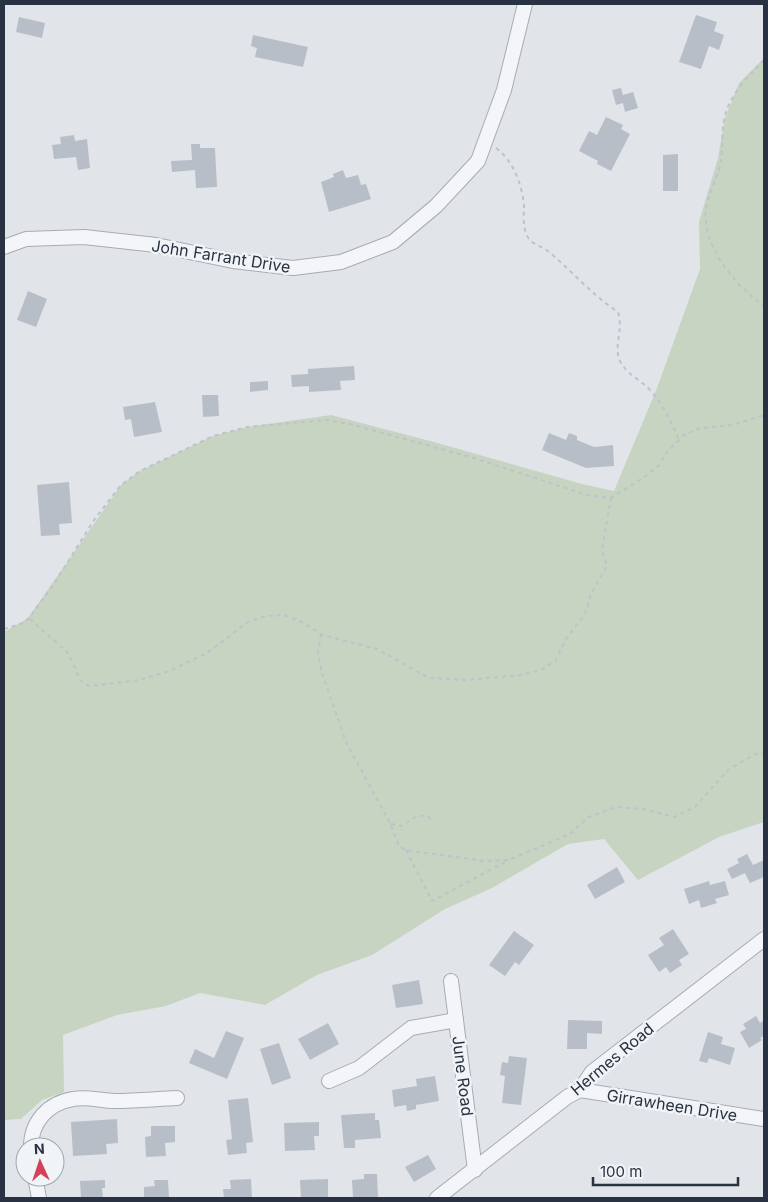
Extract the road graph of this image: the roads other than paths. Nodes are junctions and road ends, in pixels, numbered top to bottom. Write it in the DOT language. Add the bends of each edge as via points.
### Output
graph roads {
  1 [pos="525,4"];
  2 [pos="4,247"];
  3 [pos="764,939"];
  4 [pos="451,981"];
  5 [pos="456,1020"];
  6 [pos="329,1082"];
  7 [pos="580,1090"];
  8 [pos="177,1098"];
  9 [pos="764,1119"];
  10 [pos="32,1137"];
  11 [pos="475,1170"];
  12 [pos="436,1198"];
  1 -- 2 [label="street, John Farrant Drive" via="504,90 478,161 436,206 393,242 341,262 293,268 233,261 156,245 84,237 26,239"];
  3 -- 7 [label="street, Hermes Road" via="592,1072"];
  4 -- 5 [label="street, June Road"];
  5 -- 6 [label="street" via="411,1028 359,1068"];
  5 -- 11 [label="street, June Road"];
  7 -- 9 [label="street, Girrawheen Drive"];
  7 -- 11 [label="street, Hermes Road"];
  8 -- 10 [label="street" via="113,1101 81,1098 64,1101 44,1112 34,1126"];
  11 -- 12 [label="street, Hermes Road"];
}
